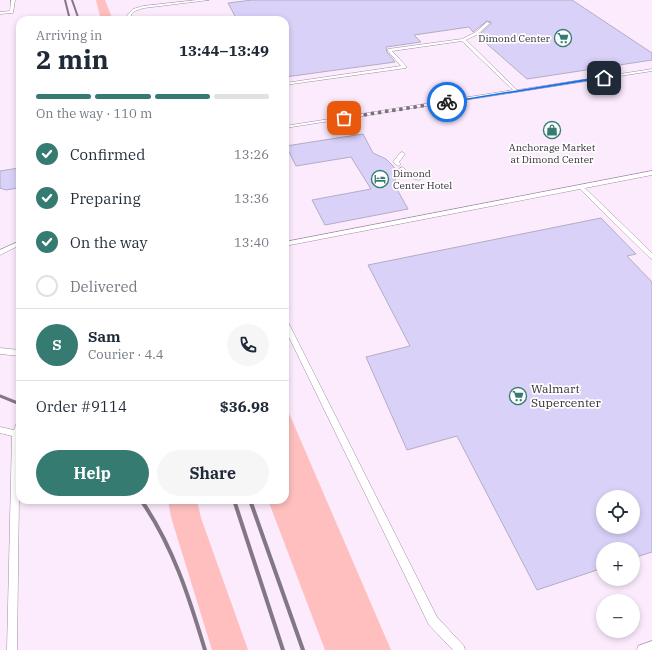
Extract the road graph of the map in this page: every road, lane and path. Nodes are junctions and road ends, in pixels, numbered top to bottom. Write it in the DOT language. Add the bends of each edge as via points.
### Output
graph roads {
  1 [pos="13,0"];
  2 [pos="207,0"];
  3 [pos="189,1"];
  4 [pos="0,13"];
  5 [pos="129,16"];
  6 [pos="488,23"];
  7 [pos="463,40"];
  8 [pos="652,70"];
  9 [pos="289,83"];
  10 [pos="516,91"];
  11 [pos="289,126"];
  12 [pos="402,154"];
  13 [pos="652,173"];
  14 [pos="419,178"];
  15 [pos="581,187"];
  16 [pos="289,243"];
  17 [pos="16,245"];
  18 [pos="0,253"];
  19 [pos="652,257"];
  20 [pos="289,330"];
  21 [pos="0,350"];
  22 [pos="16,352"];
  23 [pos="0,430"];
  24 [pos="16,434"];
  25 [pos="652,646"];
  26 [pos="12,650"];
  27 [pos="460,650"];
  28 [pos="642,650"];
  1 -- 4 [label="lane" via="12,12"];
  2 -- 3 [label="lane"];
  3 -- 5 [label="lane" via="141,8 134,10"];
  6 -- 7 [label="lane" via="477,34"];
  7 -- 9 [label="lane" via="389,50 404,67"];
  7 -- 10 [label="lane"];
  8 -- 10 [label="lane"];
  10 -- 11 [label="lane"];
  12 -- 14 [label="lane" via="396,162 406,175"];
  13 -- 15 [label="lane"];
  15 -- 16 [label="lane"];
  15 -- 19 [label="lane"];
  17 -- 18 [label="lane"];
  20 -- 27 [label="lane" via="433,621"];
  21 -- 22 [label="lane"];
  23 -- 24 [label="lane"];
  24 -- 26 [label="lane"];
  25 -- 28 [label="lane"];
}
